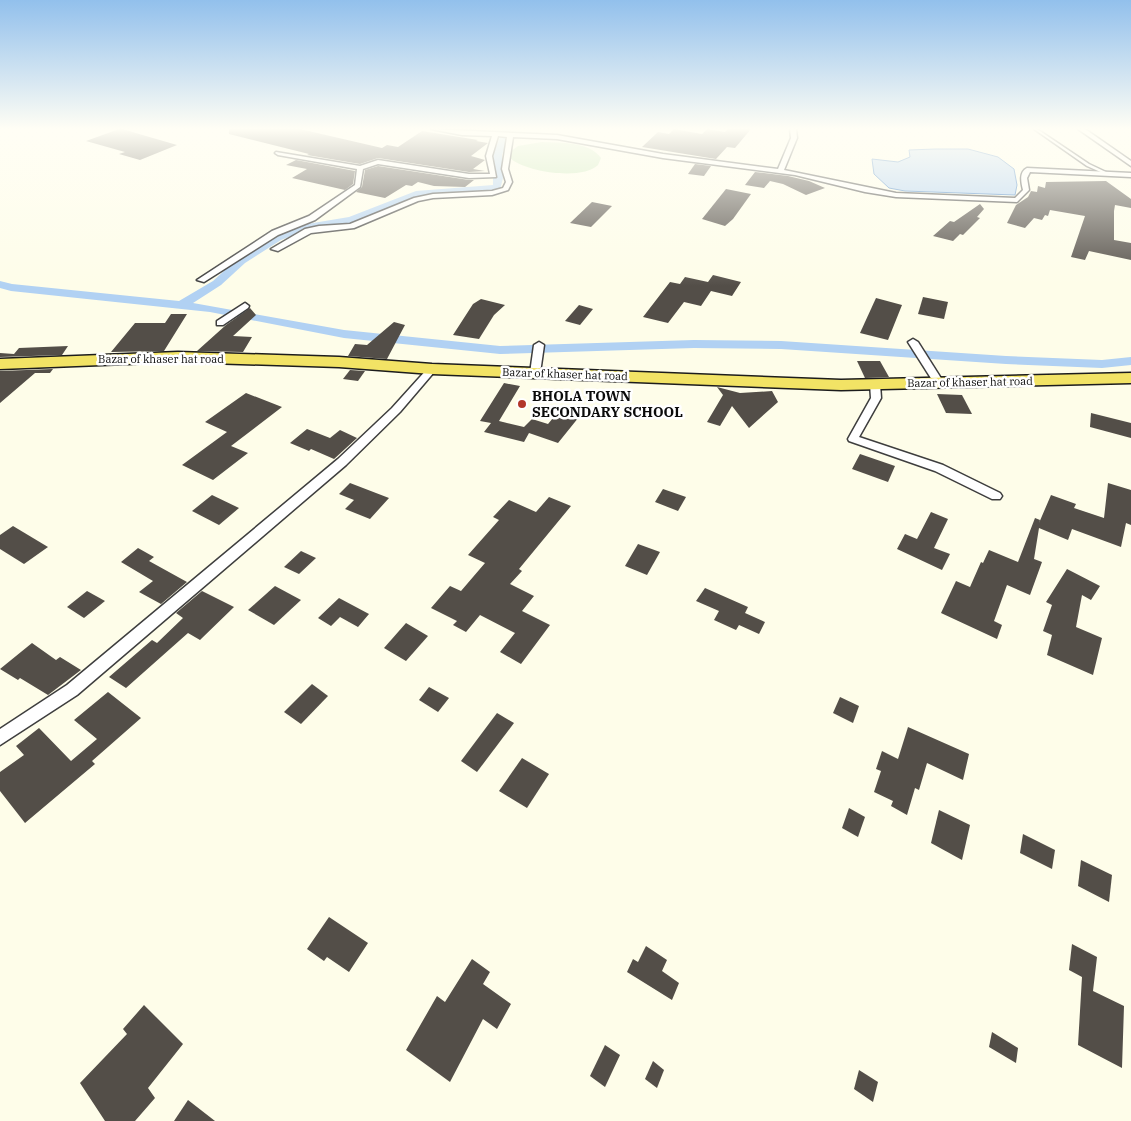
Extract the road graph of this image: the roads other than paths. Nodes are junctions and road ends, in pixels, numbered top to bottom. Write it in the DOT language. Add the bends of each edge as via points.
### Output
graph roads {
  1 [pos="359,181"];
  2 [pos="509,181"];
  3 [pos="833,181"];
  4 [pos="1025,181"];
  5 [pos="275,248"];
  6 [pos="201,280"];
  7 [pos="245,306"];
  8 [pos="220,323"];
  9 [pos="913,342"];
  10 [pos="539,345"];
  11 [pos="0,364"];
  12 [pos="432,369"];
  13 [pos="536,369"];
  14 [pos="935,377"];
  15 [pos="1131,378"];
  16 [pos="875,384"];
  17 [pos="996,496"];
  18 [pos="0,738"];
  1 -- 6 [label="street" via="358,186 312,218 275,233"];
  2 -- 5 [label="street" via="506,189 492,193 416,199 350,226 308,231"];
  3 -- 4 [label="street" via="896,195 1017,200 1026,190"];
  7 -- 8 [label="street"];
  9 -- 14 [label="street"];
  10 -- 13 [label="street"];
  11 -- 12 [label="main road, Bazar of khaser hat road" via="178,357 339,362"];
  12 -- 13 [label="main road, Bazar of khaser hat road"];
  12 -- 18 [label="street" via="396,410 342,462 72,690"];
  13 -- 16 [label="main road, Bazar of khaser hat road" via="782,383"];
  14 -- 15 [label="main road, Bazar of khaser hat road"];
  14 -- 16 [label="main road, Bazar of khaser hat road"];
  16 -- 17 [label="street" via="876,398 853,439 939,468"];
}
